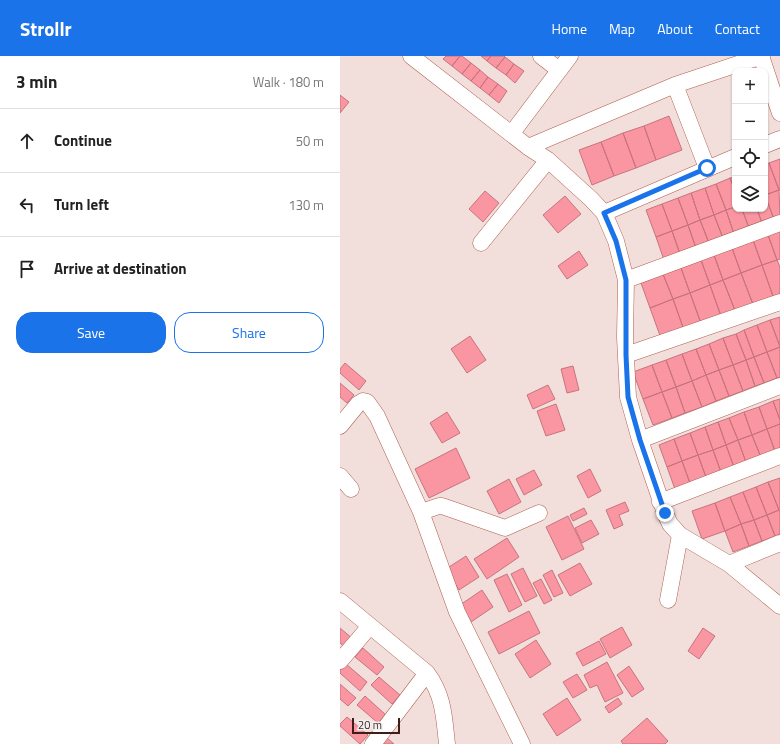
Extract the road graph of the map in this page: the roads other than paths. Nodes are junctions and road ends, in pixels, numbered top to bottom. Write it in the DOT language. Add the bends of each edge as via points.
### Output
graph roads {
  1 [pos="411,56"];
  2 [pos="541,56"];
  3 [pos="570,56"];
  4 [pos="762,56"];
  5 [pos="559,70"];
  6 [pos="675,85"];
  7 [pos="780,113"];
  8 [pos="512,133"];
  9 [pos="780,139"];
  10 [pos="768,144"];
  11 [pos="528,147"];
  12 [pos="732,158"];
  13 [pos="548,160"];
  14 [pos="707,168"];
  15 [pos="604,213"];
  16 [pos="780,222"];
  17 [pos="481,243"];
  18 [pos="626,280"];
  19 [pos="780,302"];
  20 [pos="626,355"];
  21 [pos="780,386"];
  22 [pos="340,426"];
  23 [pos="640,440"];
  24 [pos="780,456"];
  25 [pos="340,476"];
  26 [pos="351,489"];
  27 [pos="660,502"];
  28 [pos="421,512"];
  29 [pos="539,513"];
  30 [pos="680,535"];
  31 [pos="780,543"];
  32 [pos="729,564"];
  33 [pos="668,600"];
  34 [pos="340,602"];
  35 [pos="780,606"];
  36 [pos="370,626"];
  37 [pos="340,661"];
  38 [pos="427,673"];
  39 [pos="373,744"];
  40 [pos="447,744"];
  41 [pos="522,744"];
  1 -- 8 [label="street"];
  2 -- 5 [label="street"];
  3 -- 5 [label="street"];
  4 -- 6 [label="street"];
  4 -- 7 [label="street"];
  5 -- 8 [label="street"];
  6 -- 11 [label="street"];
  6 -- 14 [label="street"];
  8 -- 11 [label="street"];
  9 -- 10 [label="street"];
  11 -- 13 [label="street"];
  12 -- 14 [label="street"];
  13 -- 15 [label="street"];
  13 -- 17 [label="street"];
  14 -- 15 [label="street"];
  15 -- 18 [label="street" via="616,241"];
  16 -- 18 [label="street"];
  18 -- 20 [label="street"];
  19 -- 20 [label="street"];
  20 -- 23 [label="street" via="628,397"];
  21 -- 23 [label="street"];
  22 -- 28 [label="street" via="358,404 367,402 377,416"];
  23 -- 27 [label="street"];
  24 -- 27 [label="street"];
  25 -- 26 [label="street"];
  27 -- 30 [label="street" via="670,524"];
  28 -- 29 [label="street" via="442,506 506,528"];
  28 -- 41 [label="street" via="457,612"];
  30 -- 32 [label="street"];
  30 -- 33 [label="street"];
  31 -- 32 [label="street"];
  32 -- 35 [label="street"];
  34 -- 36 [label="street"];
  36 -- 37 [label="street"];
  36 -- 38 [label="street"];
  38 -- 39 [label="street"];
  38 -- 40 [label="street" via="439,693"];
}
